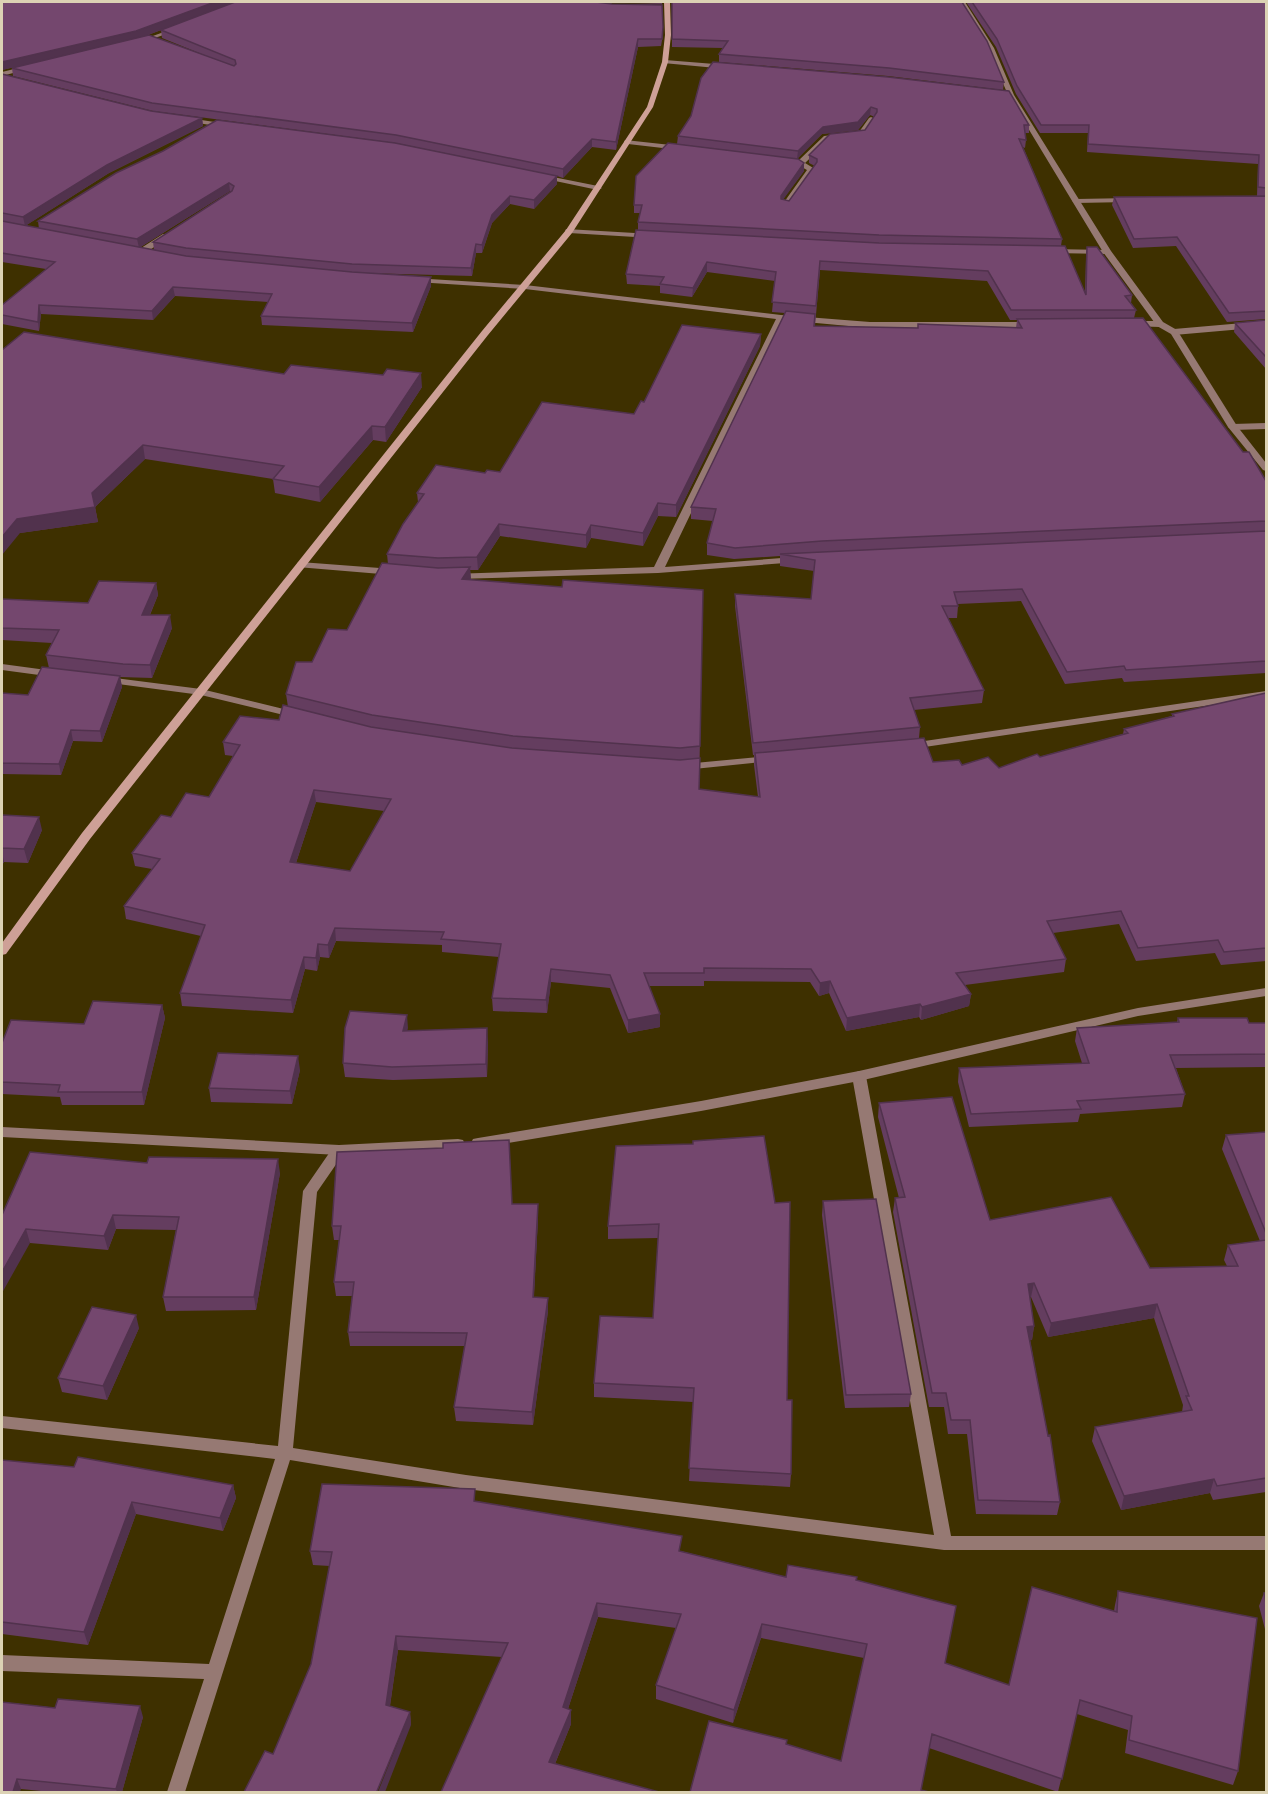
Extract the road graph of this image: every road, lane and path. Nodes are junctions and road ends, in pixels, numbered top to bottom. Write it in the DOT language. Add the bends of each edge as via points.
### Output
graph roads {
  1 [pos="962,2"];
  2 [pos="667,5"];
  3 [pos="656,8"];
  4 [pos="182,27"];
  5 [pos="150,38"];
  6 [pos="158,42"];
  7 [pos="128,44"];
  8 [pos="665,62"];
  9 [pos="36,66"];
  10 [pos="736,68"];
  11 [pos="2,75"];
  12 [pos="11,80"];
  13 [pos="1000,94"];
  14 [pos="1011,95"];
  15 [pos="174,118"];
  16 [pos="871,119"];
  17 [pos="216,124"];
  18 [pos="237,127"];
  19 [pos="206,130"];
  20 [pos="628,142"];
  21 [pos="685,149"];
  22 [pos="777,160"];
  23 [pos="800,163"];
  24 [pos="531,174"];
  25 [pos="598,188"];
  26 [pos="1135,200"];
  27 [pos="1076,201"];
  28 [pos="786,205"];
  29 [pos="569,231"];
  30 [pos="171,233"];
  31 [pos="664,236"];
  32 [pos="130,250"];
  33 [pos="1039,250"];
  34 [pos="141,252"];
  35 [pos="1107,252"];
  36 [pos="153,254"];
  37 [pos="411,280"];
  38 [pos="525,287"];
  39 [pos="781,317"];
  40 [pos="1124,324"];
  41 [pos="1160,324"];
  42 [pos="1266,324"];
  43 [pos="1041,325"];
  44 [pos="1174,332"];
  45 [pos="1266,426"];
  46 [pos="1233,427"];
  47 [pos="1266,468"];
  48 [pos="809,559"];
  49 [pos="300,565"];
  50 [pos="658,570"];
  51 [pos="404,573"];
  52 [pos="439,576"];
  53 [pos="2,667"];
  54 [pos="60,674"];
  55 [pos="95,679"];
  56 [pos="201,692"];
  57 [pos="1266,694"];
  58 [pos="304,717"];
  59 [pos="898,747"];
  60 [pos="783,758"];
  61 [pos="668,766"];
  62 [pos="2,951"];
  63 [pos="1266,992"];
  64 [pos="859,1076"];
  65 [pos="2,1132"];
  66 [pos="339,1150"];
  67 [pos="2,1422"];
  68 [pos="285,1453"];
  69 [pos="944,1543"];
  70 [pos="1266,1543"];
  71 [pos="2,1663"];
  72 [pos="215,1672"];
  73 [pos="176,1792"];
  1 -- 14 [label="street" via="991,48"];
  2 -- 3 [label="street"];
  2 -- 8 [label="main road"];
  4 -- 5 [label="street"];
  5 -- 6 [label="street"];
  5 -- 7 [label="street"];
  8 -- 10 [label="street"];
  8 -- 20 [label="main road" via="650,107"];
  9 -- 11 [label="street"];
  11 -- 12 [label="street"];
  13 -- 14 [label="street"];
  14 -- 27 [label="street"];
  15 -- 17 [label="street"];
  16 -- 23 [label="street" via="861,134 827,138"];
  17 -- 18 [label="street"];
  17 -- 19 [label="street"];
  20 -- 21 [label="street"];
  20 -- 25 [label="main road"];
  22 -- 23 [label="street"];
  23 -- 28 [label="street" via="811,170"];
  24 -- 25 [label="street"];
  25 -- 29 [label="main road"];
  26 -- 27 [label="street"];
  27 -- 35 [label="street"];
  29 -- 31 [label="street"];
  29 -- 38 [label="main road"];
  30 -- 34 [label="street"];
  32 -- 34 [label="street"];
  33 -- 35 [label="street"];
  34 -- 36 [label="street"];
  35 -- 41 [label="street"];
  37 -- 38 [label="street"];
  38 -- 39 [label="street"];
  38 -- 49 [label="main road"];
  39 -- 43 [label="street" via="870,325"];
  39 -- 50 [label="street"];
  40 -- 41 [label="street"];
  41 -- 44 [label="street"];
  42 -- 44 [label="street"];
  44 -- 46 [label="street"];
  45 -- 46 [label="street"];
  46 -- 47 [label="street"];
  48 -- 50 [label="street"];
  49 -- 51 [label="street"];
  49 -- 56 [label="main road"];
  50 -- 52 [label="street"];
  53 -- 54 [label="street"];
  55 -- 56 [label="street"];
  56 -- 58 [label="street"];
  56 -- 62 [label="main road" via="86,836"];
  57 -- 59 [label="street"];
  60 -- 61 [label="street"];
  63 -- 64 [label="street" via="1138,1012"];
  64 -- 66 [label="street" via="485,1142"];
  64 -- 69 [label="street"];
  65 -- 66 [label="street"];
  66 -- 68 [label="street" via="310,1191"];
  67 -- 68 [label="street"];
  68 -- 69 [label="street" via="466,1482"];
  68 -- 72 [label="street"];
  69 -- 70 [label="street"];
  71 -- 72 [label="street"];
  72 -- 73 [label="street"];
}
